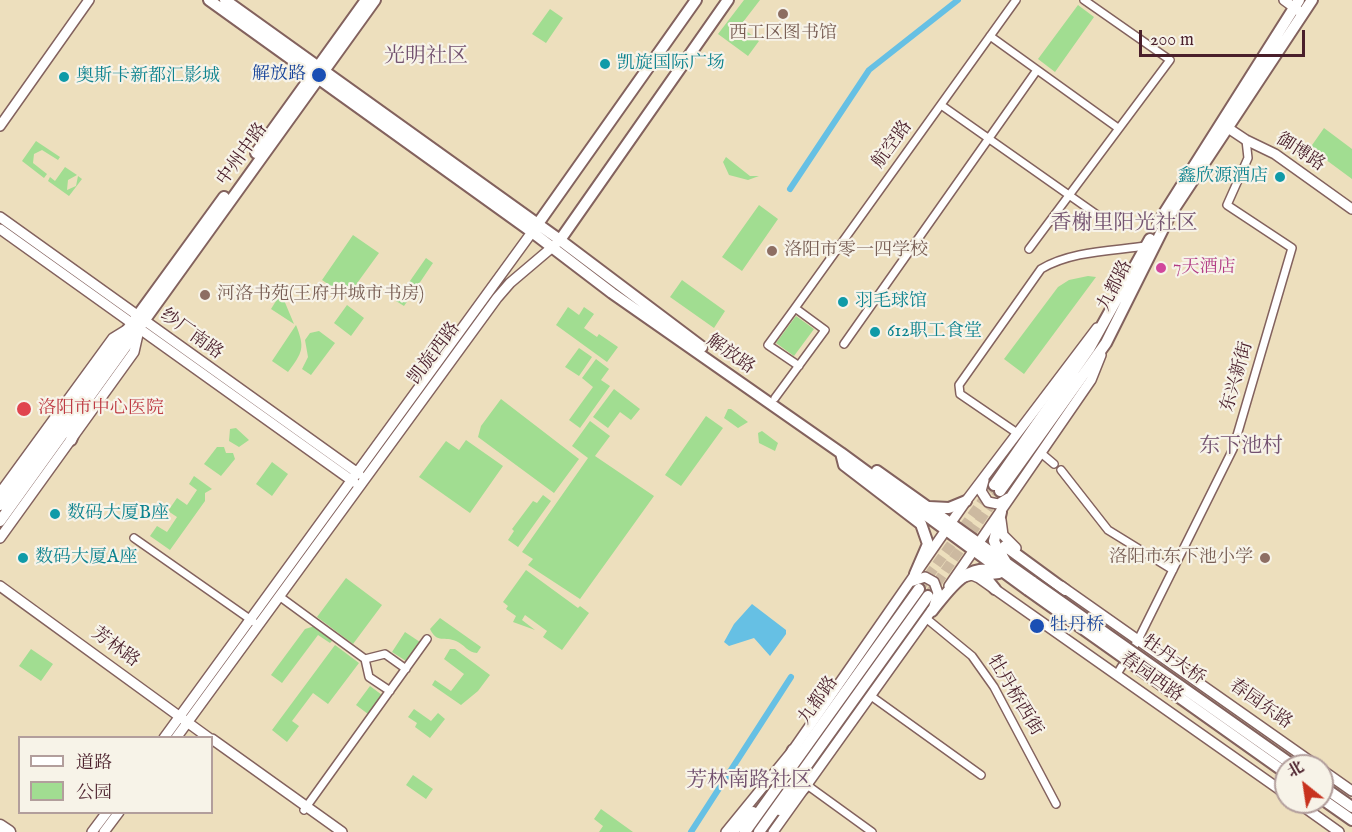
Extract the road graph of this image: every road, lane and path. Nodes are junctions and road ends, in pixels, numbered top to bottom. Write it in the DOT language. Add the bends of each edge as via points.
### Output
graph roads {
  1 [pos="82,0"];
  2 [pos="89,0"];
  3 [pos="209,0"];
  4 [pos="225,0"];
  5 [pos="366,0"];
  6 [pos="375,0"];
  7 [pos="696,0"];
  8 [pos="728,0"];
  9 [pos="1016,0"];
  10 [pos="1084,0"];
  11 [pos="1284,0"];
  12 [pos="1301,5"];
  13 [pos="990,36"];
  14 [pos="1037,70"];
  15 [pos="318,73"];
  16 [pos="940,105"];
  17 [pos="0,116"];
  18 [pos="0,126"];
  19 [pos="1118,128"];
  20 [pos="1228,128"];
  21 [pos="989,139"];
  22 [pos="1246,140"];
  23 [pos="1069,195"];
  24 [pos="1352,209"];
  25 [pos="0,217"];
  26 [pos="1103,219"];
  27 [pos="535,228"];
  28 [pos="0,229"];
  29 [pos="556,244"];
  30 [pos="1146,246"];
  31 [pos="1029,249"];
  32 [pos="795,308"];
  33 [pos="1109,312"];
  34 [pos="139,324"];
  35 [pos="1106,343"];
  36 [pos="844,345"];
  37 [pos="799,366"];
  38 [pos="775,398"];
  39 [pos="86,402"];
  40 [pos="1017,433"];
  41 [pos="71,440"];
  42 [pos="841,453"];
  43 [pos="1041,453"];
  44 [pos="1054,464"];
  45 [pos="1061,470"];
  46 [pos="984,478"];
  47 [pos="357,479"];
  48 [pos="1001,491"];
  49 [pos="0,494"];
  50 [pos="966,501"];
  51 [pos="0,505"];
  52 [pos="928,507"];
  53 [pos="1001,512"];
  54 [pos="0,521"];
  55 [pos="949,526"];
  56 [pos="0,538"];
  57 [pos="134,538"];
  58 [pos="976,547"];
  59 [pos="1006,569"];
  60 [pos="1173,570"];
  61 [pos="913,578"];
  62 [pos="958,581"];
  63 [pos="0,586"];
  64 [pos="1030,586"];
  65 [pos="996,589"];
  66 [pos="1065,590"];
  67 [pos="0,593"];
  68 [pos="279,596"];
  69 [pos="929,615"];
  70 [pos="254,622"];
  71 [pos="427,639"];
  72 [pos="1138,640"];
  73 [pos="365,659"];
  74 [pos="406,669"];
  75 [pos="1117,674"];
  76 [pos="390,691"];
  77 [pos="871,696"];
  78 [pos="183,721"];
  79 [pos="166,736"];
  80 [pos="177,736"];
  81 [pos="201,736"];
  82 [pos="205,736"];
  83 [pos="213,741"];
  84 [pos="792,750"];
  85 [pos="1276,754"];
  86 [pos="1300,754"];
  87 [pos="1274,764"];
  88 [pos="981,775"];
  89 [pos="1334,778"];
  90 [pos="807,784"];
  91 [pos="1274,785"];
  92 [pos="1352,791"];
  93 [pos="773,793"];
  94 [pos="1334,794"];
  95 [pos="1056,804"];
  96 [pos="1334,807"];
  97 [pos="1352,807"];
  98 [pos="305,808"];
  99 [pos="106,814"];
  100 [pos="119,814"];
  101 [pos="1314,814"];
  102 [pos="0,820"];
  103 [pos="1352,820"];
  104 [pos="0,826"];
  105 [pos="764,831"];
  106 [pos="9,832"];
  107 [pos="17,832"];
  108 [pos="92,832"];
  109 [pos="104,832"];
  110 [pos="335,832"];
  111 [pos="342,832"];
  112 [pos="726,832"];
  113 [pos="732,832"];
  114 [pos="738,832"];
  115 [pos="745,832"];
  116 [pos="872,832"];
  117 [pos="1339,832"];
  1 -- 17 [label="main road"];
  2 -- 18 [label="main road"];
  3 -- 15 [label="main road, 解放路"];
  4 -- 15 [label="main road, 解放路"];
  5 -- 15 [label="main road, 中州中路"];
  6 -- 15 [label="main road, 中州中路"];
  7 -- 27 [label="main road, 凯旋西路"];
  8 -- 29 [label="main road, 凯旋西路"];
  9 -- 13 [label="street, 航空路"];
  10 -- 19 [label="street" via="1170,60"];
  11 -- 12 [label="main road"];
  12 -- 20 [label="main road, 九都路"];
  12 -- 30 [label="main road, 九都路" via="1165,210"];
  13 -- 14 [label="street"];
  13 -- 16 [label="street, 航空路"];
  14 -- 19 [label="street"];
  14 -- 21 [label="street"];
  15 -- 27 [label="main road, 解放路"];
  15 -- 34 [label="main road, 中州中路"];
  16 -- 21 [label="street"];
  16 -- 32 [label="street, 航空路"];
  19 -- 23 [label="street"];
  20 -- 22 [label="main road, 御博路"];
  20 -- 35 [label="main road, 九都路" via="1170,215"];
  21 -- 23 [label="street"];
  21 -- 36 [label="street"];
  22 -- 24 [label="main road, 御博路" via="1275,154"];
  22 -- 60 [label="street, 东兴新街" via="1248,159 1227,206 1292,248 1233,449"];
  23 -- 26 [label="street"];
  23 -- 31 [label="street"];
  25 -- 34 [label="main road, 纱厂南路"];
  27 -- 29 [label="main road, 解放路"];
  27 -- 47 [label="main road, 凯旋西路"];
  28 -- 34 [label="main road, 纱厂南路"];
  29 -- 38 [label="main road, 解放路"];
  29 -- 42 [label="main road, 解放路" via="645,317"];
  29 -- 47 [label="main road, 凯旋西路" via="497,298"];
  30 -- 33 [label="main road, 九都路"];
  30 -- 40 [label="street" via="1074,256 1041,268 959,385 960,394"];
  32 -- 37 [label="street" via="825,330"];
  32 -- 37 [label="street, 航空路" via="768,345"];
  33 -- 40 [label="main road"];
  33 -- 48 [label="main road, 九都路"];
  34 -- 39 [label="main road, 中州中路"];
  34 -- 41 [label="main road, 中州中路" via="134,352"];
  34 -- 47 [label="main road, 纱厂南路"];
  34 -- 49 [label="main road, 中州中路" via="113,338"];
  34 -- 51 [label="main road, 中州中路"];
  35 -- 43 [label="main road" via="1091,380"];
  35 -- 48 [label="main road, 九都路"];
  37 -- 38 [label="street"];
  38 -- 52 [label="main road, 解放路"];
  39 -- 41 [label="main road"];
  39 -- 54 [label="main road, 中州中路"];
  40 -- 46 [label="main road"];
  41 -- 56 [label="main road, 中州中路"];
  42 -- 55 [label="main road, 解放路"];
  42 -- 61 [label="main road" via="844,465 921,524 928,544"];
  43 -- 44 [label="street"];
  43 -- 48 [label="main road"];
  45 -- 60 [label="street" via="1108,531"];
  46 -- 48 [label="main road" via="981,491 988,502 998,504"];
  46 -- 50 [label="main road"];
  47 -- 68 [label="main road, 凯旋西路"];
  47 -- 70 [label="main road, 凯旋西路"];
  48 -- 53 [label="main road"];
  50 -- 52 [label="main road" via="949,508"];
  50 -- 55 [label="main road"];
  52 -- 55 [label="main road, 解放路"];
  53 -- 58 [label="main road"];
  53 -- 59 [label="main road" via="994,541"];
  53 -- 66 [label="main road, 春园东路" via="1007,541"];
  55 -- 58 [label="main road, 解放路"];
  55 -- 61 [label="main road"];
  57 -- 70 [label="street"];
  58 -- 59 [label="main road, 解放路"];
  58 -- 69 [label="main road"];
  59 -- 62 [label="main road" via="976,570"];
  59 -- 64 [label="main road, 解放路"];
  59 -- 65 [label="main road" via="988,575 987,581"];
  59 -- 66 [label="main road" via="1001,554 1005,546"];
  60 -- 72 [label="street, 东兴新街"];
  61 -- 69 [label="main road" via="934,582 938,593"];
  61 -- 84 [label="main road"];
  62 -- 65 [label="main road, 春园西路" via="972,575"];
  62 -- 69 [label="main road"];
  63 -- 78 [label="main road, 芳林路"];
  64 -- 85 [label="main road, 牡丹大桥, bridge"];
  64 -- 87 [label="main road, 牡丹大桥, bridge"];
  65 -- 75 [label="main road, 春园西路"];
  66 -- 72 [label="main road, 春园东路"];
  67 -- 78 [label="main road, 芳林路"];
  68 -- 70 [label="main road, 凯旋西路"];
  68 -- 73 [label="street"];
  69 -- 77 [label="main road"];
  69 -- 95 [label="street, 牡丹桥西街" via="972,656 994,687"];
  70 -- 78 [label="main road, 凯旋西路"];
  71 -- 74 [label="street"];
  72 -- 75 [label="street, 东兴新街"];
  72 -- 86 [label="main road, 春园东路"];
  73 -- 74 [label="street" via="385,654"];
  73 -- 76 [label="street" via="369,677"];
  74 -- 76 [label="street"];
  75 -- 91 [label="main road, 春园西路"];
  76 -- 98 [label="street"];
  77 -- 88 [label="street"];
  77 -- 90 [label="main road"];
  78 -- 79 [label="main road, 凯旋西路"];
  78 -- 80 [label="main road, 凯旋西路"];
  78 -- 81 [label="main road, 芳林路"];
  78 -- 82 [label="main road, 芳林路"];
  83 -- 98 [label="main road, 芳林路"];
  84 -- 93 [label="main road"];
  84 -- 112 [label="main road"];
  89 -- 92 [label="main road"];
  90 -- 105 [label="main road"];
  90 -- 116 [label="street"];
  93 -- 105 [label="main road, 九都路" via="924,592"];
  93 -- 113 [label="main road"];
  93 -- 114 [label="main road"];
  93 -- 115 [label="main road, 九都路"];
  94 -- 97 [label="main road"];
  96 -- 103 [label="main road"];
  98 -- 110 [label="main road, 芳林路"];
  98 -- 111 [label="main road, 芳林路"];
  99 -- 108 [label="main road"];
  100 -- 109 [label="main road"];
  101 -- 117 [label="main road"];
  102 -- 107 [label="main road"];
  104 -- 106 [label="highway"];
}
